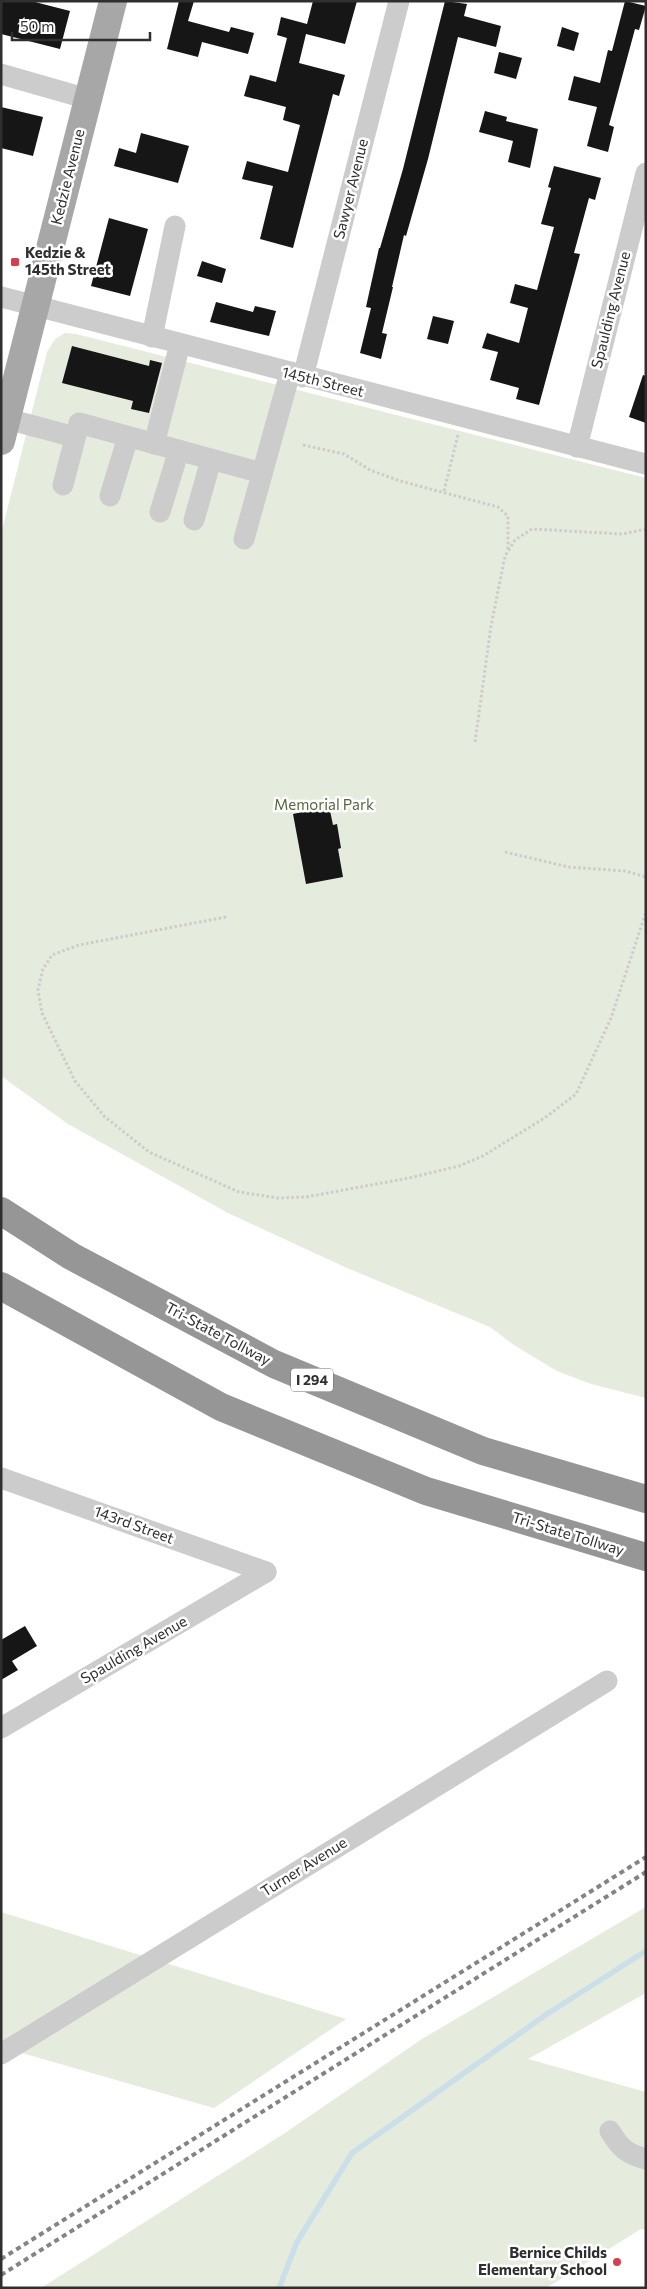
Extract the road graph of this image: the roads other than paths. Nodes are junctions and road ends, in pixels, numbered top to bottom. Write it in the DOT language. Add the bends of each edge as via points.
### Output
graph roads {
  1 [pos="113,1"];
  2 [pos="399,1"];
  3 [pos="1,74"];
  4 [pos="88,99"];
  5 [pos="646,173"];
  6 [pos="175,226"];
  7 [pos="1,298"];
  8 [pos="35,306"];
  9 [pos="152,337"];
  10 [pos="180,344"];
  11 [pos="296,375"];
  12 [pos="4,430"];
  13 [pos="128,436"];
  14 [pos="76,437"];
  15 [pos="154,444"];
  16 [pos="577,447"];
  17 [pos="179,450"];
  18 [pos="211,460"];
  19 [pos="646,464"];
  20 [pos="262,473"];
  21 [pos="63,485"];
  22 [pos="110,496"];
  23 [pos="160,512"];
  24 [pos="194,520"];
  25 [pos="244,539"];
  26 [pos="1,1211"];
  27 [pos="1,1286"];
  28 [pos="1,1478"];
  29 [pos="646,1499"];
  30 [pos="646,1558"];
  31 [pos="266,1572"];
  32 [pos="607,1681"];
  33 [pos="1,1728"];
  34 [pos="1,2054"];
  35 [pos="610,2130"];
  36 [pos="646,2159"];
  1 -- 4 [label="main road, Kedzie Avenue"];
  2 -- 11 [label="street, Sawyer Avenue"];
  3 -- 4 [label="street"];
  4 -- 8 [label="main road, Kedzie Avenue"];
  5 -- 16 [label="street, Spaulding Avenue"];
  6 -- 9 [label="street"];
  7 -- 8 [label="street, 145th Street"];
  8 -- 9 [label="street, 145th Street"];
  8 -- 12 [label="main road, Kedzie Avenue"];
  9 -- 10 [label="street, 145th Street"];
  10 -- 11 [label="street, 145th Street"];
  10 -- 15 [label="street"];
  11 -- 16 [label="street, 145th Street"];
  11 -- 20 [label="street, Sawyer Avenue"];
  12 -- 14 [label="street"];
  13 -- 14 [label="street" via="79,423"];
  13 -- 15 [label="street"];
  13 -- 22 [label="street"];
  14 -- 21 [label="street"];
  15 -- 17 [label="street"];
  16 -- 19 [label="street, 145th Street"];
  17 -- 18 [label="street"];
  17 -- 23 [label="street"];
  18 -- 20 [label="street"];
  18 -- 24 [label="street"];
  20 -- 25 [label="street, Sawyer Avenue"];
  26 -- 29 [label="highway, Tri-State Tollway / I 294" via="70,1256 274,1364 483,1451"];
  27 -- 30 [label="highway, Tri-State Tollway" via="221,1407 426,1491"];
  28 -- 31 [label="street, 143rd Street"];
  31 -- 33 [label="street, Spaulding Avenue"];
  32 -- 34 [label="street, Turner Avenue"];
  35 -- 36 [label="street" via="620,2148"];
}
